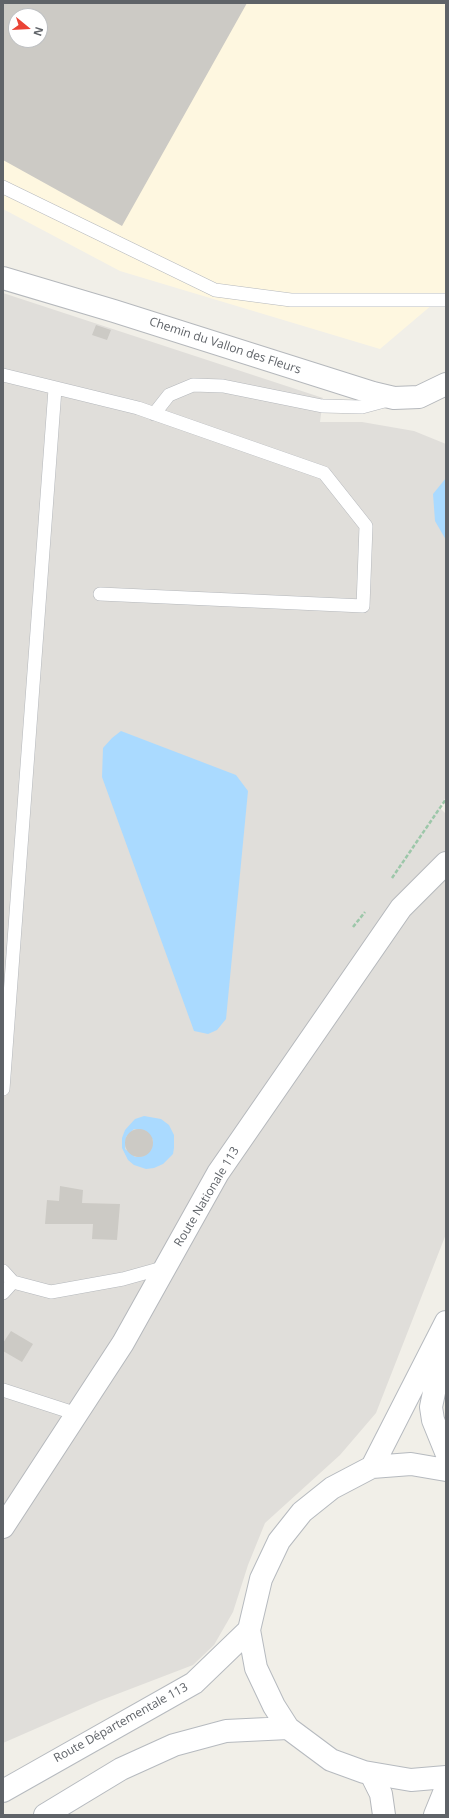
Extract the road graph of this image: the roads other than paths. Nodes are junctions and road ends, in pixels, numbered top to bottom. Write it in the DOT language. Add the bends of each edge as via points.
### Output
graph roads {
  1 [pos="3,187"];
  2 [pos="3,278"];
  3 [pos="446,300"];
  4 [pos="3,375"];
  5 [pos="446,384"];
  6 [pos="55,389"];
  7 [pos="394,398"];
  8 [pos="154,414"];
  9 [pos="100,594"];
  10 [pos="446,863"];
  11 [pos="3,1089"];
  12 [pos="166,1267"];
  13 [pos="3,1271"];
  14 [pos="14,1282"];
  15 [pos="3,1293"];
  16 [pos="446,1322"];
  17 [pos="446,1335"];
  18 [pos="3,1390"];
  19 [pos="77,1414"];
  20 [pos="446,1452"];
  21 [pos="372,1467"];
  22 [pos="446,1470"];
  23 [pos="3,1527"];
  24 [pos="249,1630"];
  25 [pos="288,1728"];
  26 [pos="371,1774"];
  27 [pos="446,1777"];
  28 [pos="446,1788"];
  29 [pos="3,1791"];
  30 [pos="46,1815"];
  31 [pos="384,1815"];
  32 [pos="435,1815"];
  1 -- 3 [label="lane" via="215,290 291,300"];
  2 -- 7 [label="main road, Chemin du Vallon des Fleurs"];
  4 -- 6 [label="lane"];
  5 -- 7 [label="main road, Chemin du Vallon des Fleurs" via="419,397"];
  6 -- 8 [label="lane"];
  6 -- 11 [label="lane"];
  7 -- 8 [label="lane" via="362,407 322,406 223,386 193,385 169,395"];
  8 -- 9 [label="lane" via="324,473 366,526 363,606"];
  10 -- 12 [label="main road, Route Nationale 113" via="400,908 218,1174"];
  12 -- 14 [label="lane" via="123,1279 51,1292"];
  12 -- 19 [label="main road, Route Nationale 113" via="123,1343"];
  13 -- 14 [label="lane"];
  14 -- 15 [label="lane"];
  16 -- 21 [label="main road"];
  17 -- 20 [label="main road" via="431,1407"];
  18 -- 19 [label="lane"];
  19 -- 23 [label="main road, Route Nationale 113"];
  21 -- 22 [label="main road" via="410,1464"];
  21 -- 24 [label="main road" via="332,1488 302,1512 279,1541 262,1579"];
  24 -- 25 [label="main road" via="256,1668"];
  24 -- 29 [label="main road, Route Départementale 113" via="194,1683"];
  25 -- 26 [label="main road" via="331,1760"];
  25 -- 30 [label="main road" via="226,1731 174,1745 121,1769"];
  26 -- 27 [label="main road" via="411,1780"];
  26 -- 31 [label="main road" via="381,1794"];
  28 -- 32 [label="main road"];
}
